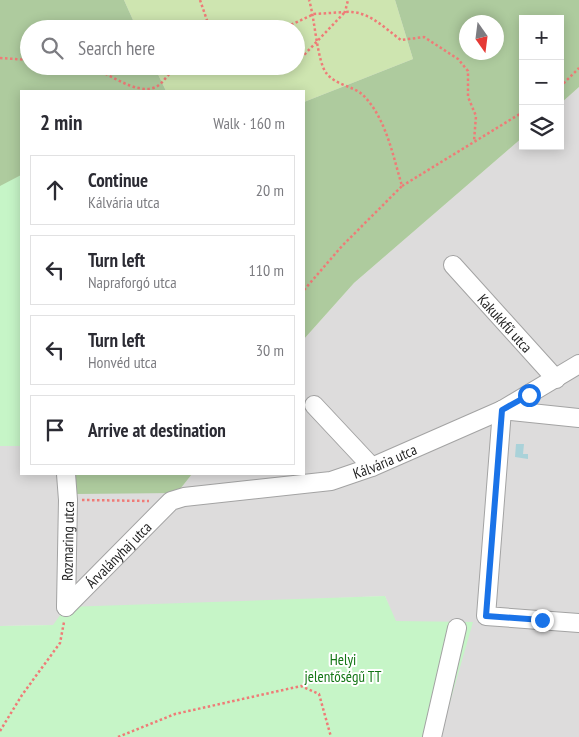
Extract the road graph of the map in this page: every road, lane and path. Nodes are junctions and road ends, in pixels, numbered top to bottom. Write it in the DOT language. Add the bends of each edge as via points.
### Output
graph roads {
  1 [pos="200,0"];
  2 [pos="309,0"];
  3 [pos="348,0"];
  4 [pos="345,12"];
  5 [pos="314,14"];
  6 [pos="207,20"];
  7 [pos="301,20"];
  8 [pos="318,41"];
  9 [pos="305,52"];
  10 [pos="0,58"];
  11 [pos="20,59"];
  12 [pos="579,68"];
  13 [pos="108,75"];
  14 [pos="167,75"];
  15 [pos="564,83"];
  16 [pos="149,90"];
  17 [pos="149,90"];
  18 [pos="519,114"];
  19 [pos="474,141"];
  20 [pos="402,186"];
  21 [pos="453,265"];
  22 [pos="305,289"];
  23 [pos="579,364"];
  24 [pos="556,379"];
  25 [pos="314,405"];
  26 [pos="502,410"];
  27 [pos="579,418"];
  28 [pos="372,467"];
  29 [pos="66,475"];
  30 [pos="68,500"];
  31 [pos="170,501"];
  32 [pos="66,607"];
  33 [pos="579,623"];
  34 [pos="457,628"];
  35 [pos="0,731"];
  36 [pos="118,737"];
  37 [pos="331,737"];
  38 [pos="432,737"];
  1 -- 6 [label="path"];
  2 -- 5 [label="path"];
  3 -- 4 [label="path"];
  4 -- 5 [label="path"];
  4 -- 8 [label="path"];
  4 -- 19 [label="path" via="376,19 400,40 424,37 458,59 468,71 468,97 476,116"];
  5 -- 7 [label="path"];
  5 -- 8 [label="path"];
  8 -- 9 [label="path"];
  8 -- 20 [label="path" via="318,52 326,73 361,94 372,105 386,133"];
  10 -- 11 [label="path"];
  12 -- 15 [label="path"];
  13 -- 17 [label="path"];
  14 -- 16 [label="path" via="159,86"];
  18 -- 19 [label="path"];
  19 -- 20 [label="path"];
  20 -- 22 [label="path"];
  21 -- 24 [label="street, Kakukkfű utca"];
  23 -- 24 [label="street, Kálvária utca"];
  24 -- 26 [label="street, Kálvária utca"];
  25 -- 28 [label="street"];
  26 -- 27 [label="street"];
  26 -- 28 [label="street, Kálvária utca"];
  26 -- 33 [label="street" via="486,616"];
  28 -- 31 [label="street, Kálvária utca" via="331,481"];
  29 -- 30 [label="street, Rozmaring utca"];
  30 -- 31 [label="path"];
  30 -- 32 [label="street, Rozmaring utca"];
  31 -- 32 [label="street, Árvalányhaj utca"];
  32 -- 35 [label="path" via="60,643"];
  34 -- 38 [label="street"];
  36 -- 37 [label="path" via="175,714 301,686 319,694"];
}
